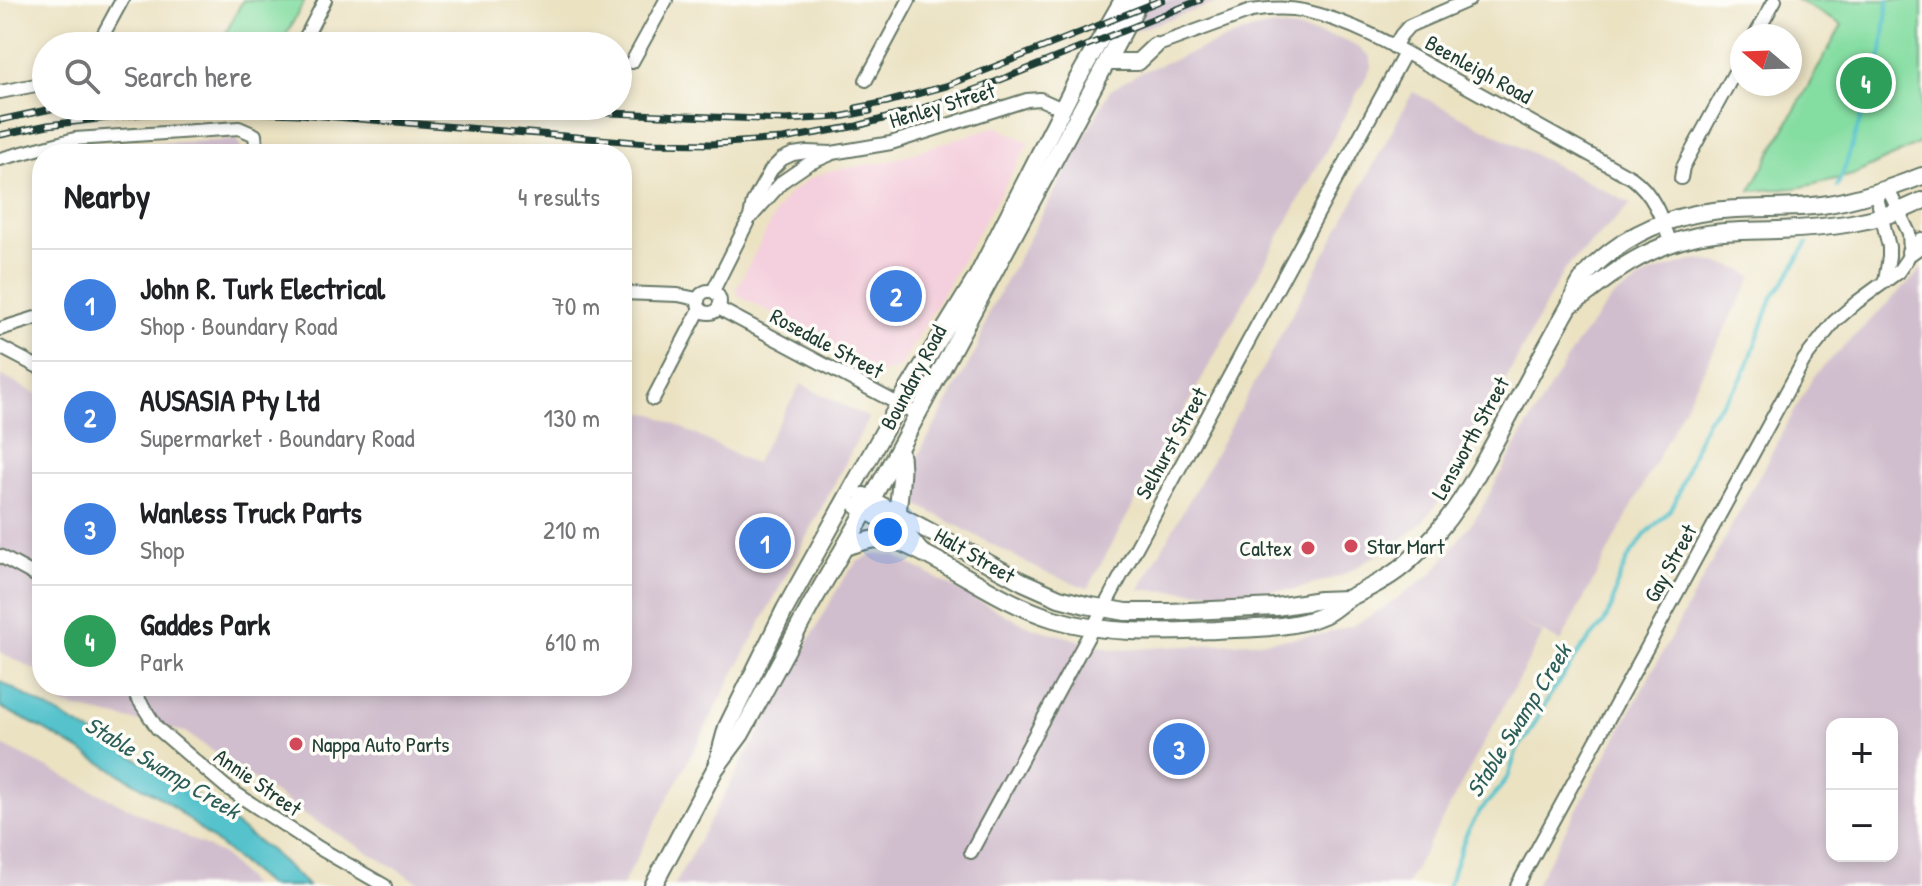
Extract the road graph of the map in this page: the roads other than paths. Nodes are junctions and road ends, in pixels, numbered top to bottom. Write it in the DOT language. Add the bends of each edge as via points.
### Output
graph roads {
  1 [pos="122,0"];
  2 [pos="325,0"];
  3 [pos="666,0"];
  4 [pos="909,0"];
  5 [pos="1123,0"];
  6 [pos="1140,0"];
  7 [pos="1469,0"];
  8 [pos="1775,0"];
  9 [pos="1762,24"];
  10 [pos="105,32"];
  11 [pos="308,32"];
  12 [pos="1155,46"];
  13 [pos="1400,50"];
  14 [pos="632,62"];
  15 [pos="1107,62"];
  16 [pos="866,80"];
  17 [pos="1730,81"];
  18 [pos="32,86"];
  19 [pos="0,92"];
  20 [pos="1062,109"];
  21 [pos="56,144"];
  22 [pos="256,144"];
  23 [pos="32,150"];
  24 [pos="832,153"];
  25 [pos="0,159"];
  26 [pos="1922,176"];
  27 [pos="1681,178"];
  28 [pos="1882,191"];
  29 [pos="1922,201"];
  30 [pos="1890,213"];
  31 [pos="750,217"];
  32 [pos="1663,223"];
  33 [pos="1671,244"];
  34 [pos="1916,246"];
  35 [pos="1885,281"];
  36 [pos="713,291"];
  37 [pos="632,293"];
  38 [pos="699,304"];
  39 [pos="1570,305"];
  40 [pos="718,308"];
  41 [pos="32,319"];
  42 [pos="0,329"];
  43 [pos="0,347"];
  44 [pos="32,364"];
  45 [pos="653,399"];
  46 [pos="899,404"];
  47 [pos="917,414"];
  48 [pos="899,449"];
  49 [pos="850,495"];
  50 [pos="868,505"];
  51 [pos="898,515"];
  52 [pos="845,547"];
  53 [pos="923,554"];
  54 [pos="0,556"];
  55 [pos="32,574"];
  56 [pos="1347,599"];
  57 [pos="1103,609"];
  58 [pos="1092,628"];
  59 [pos="136,696"];
  60 [pos="715,769"];
  61 [pos="971,852"];
  62 [pos="385,886"];
  63 [pos="653,886"];
  64 [pos="1517,886"];
  1 -- 10 [label="street"];
  2 -- 11 [label="street"];
  3 -- 14 [label="street"];
  4 -- 16 [label="street"];
  5 -- 20 [label="main road, Boundary Road"];
  6 -- 15 [label="main road, Boundary Road"];
  7 -- 13 [label="street, Selhurst Street" via="1417,21 1406,29"];
  8 -- 9 [label="street"];
  12 -- 13 [label="street, Beenleigh Road" via="1251,11 1277,8 1332,18"];
  12 -- 15 [label="main road" via="1138,62"];
  13 -- 32 [label="street, Beenleigh Road" via="1632,178 1648,192"];
  13 -- 57 [label="street, Selhurst Street"];
  15 -- 47 [label="main road, Boundary Road"];
  17 -- 27 [label="street"];
  18 -- 19 [label="street"];
  20 -- 24 [label="street, Henley Street" via="1040,99 1027,100 891,143"];
  20 -- 46 [label="main road, Boundary Road" via="977,277"];
  21 -- 22 [label="street" via="239,128 255,135"];
  23 -- 25 [label="street"];
  24 -- 31 [label="street, Henley Street" via="791,175"];
  24 -- 31 [label="street, Henley Street" via="793,154 777,162"];
  26 -- 28 [label="main road"];
  28 -- 30 [label="street, Gay Street"];
  28 -- 32 [label="main road" via="1823,205 1713,211"];
  29 -- 30 [label="main road"];
  30 -- 33 [label="main road" via="1840,225 1711,233"];
  30 -- 34 [label="street, Gay Street"];
  30 -- 35 [label="street, Gay Street"];
  31 -- 36 [label="street, Henley Street"];
  32 -- 33 [label="street, Beenleigh Road"];
  32 -- 39 [label="main road, Lensworth Street" via="1603,257 1578,284"];
  33 -- 39 [label="main road, Lensworth Street" via="1623,267"];
  34 -- 35 [label="street, Gay Street"];
  35 -- 64 [label="street, Gay Street" via="1834,322 1797,372"];
  36 -- 38 [label="street" via="705,290"];
  36 -- 40 [label="street" via="720,298"];
  37 -- 38 [label="street" via="678,295"];
  38 -- 40 [label="street" via="709,313"];
  38 -- 45 [label="street"];
  39 -- 56 [label="main road, Lensworth Street" via="1451,517 1408,562"];
  40 -- 46 [label="street, Rosedale Street"];
  41 -- 42 [label="street"];
  43 -- 44 [label="street"];
  46 -- 47 [label="street, Rosedale Street"];
  46 -- 49 [label="main road, Boundary Road"];
  47 -- 48 [label="main road, Boundary Road"];
  48 -- 50 [label="main road, Boundary Road"];
  48 -- 51 [label="main road" via="903,465"];
  49 -- 50 [label="main road, Halt Street"];
  49 -- 60 [label="main road, Boundary Road" via="765,646 727,727"];
  50 -- 51 [label="main road, Halt Street"];
  50 -- 52 [label="main road, Boundary Road"];
  50 -- 53 [label="main road, Halt Street" via="905,532"];
  51 -- 57 [label="main road, Halt Street" via="1044,592"];
  52 -- 53 [label="main road" via="886,538"];
  52 -- 60 [label="main road, Boundary Road" via="741,734"];
  53 -- 58 [label="main road, Halt Street" via="1016,604"];
  54 -- 55 [label="street"];
  56 -- 57 [label="main road, Lensworth Street" via="1169,612"];
  56 -- 58 [label="main road, Lensworth Street" via="1325,615 1267,627 1158,632"];
  57 -- 58 [label="street, Selhurst Street"];
  58 -- 61 [label="street, Selhurst Street"];
  59 -- 62 [label="street, Annie Street" via="157,728 226,787"];
  60 -- 63 [label="main road, Boundary Road"];
}
